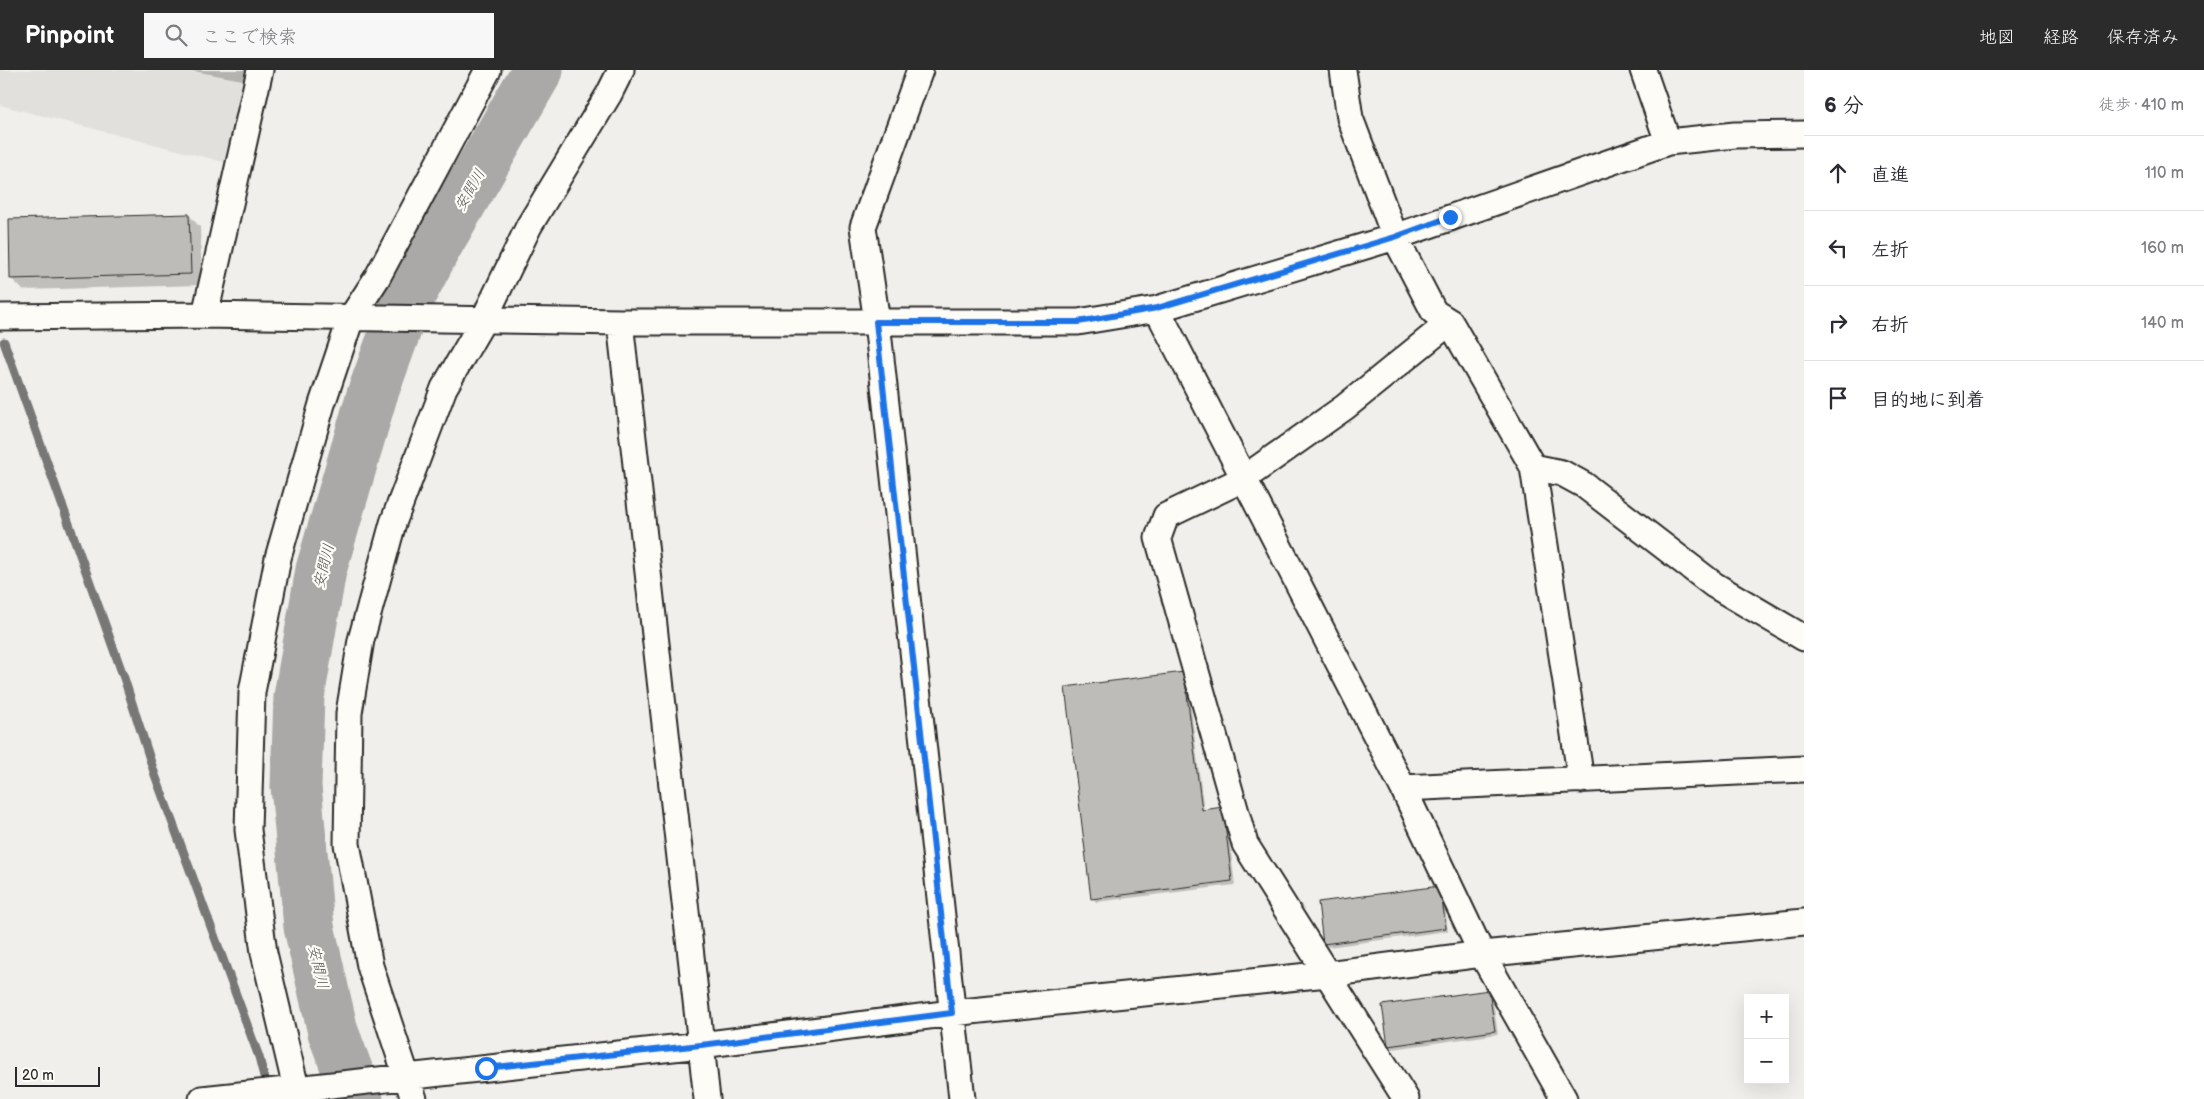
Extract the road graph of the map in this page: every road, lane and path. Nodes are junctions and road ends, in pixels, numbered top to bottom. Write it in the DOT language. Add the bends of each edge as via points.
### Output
graph roads {
  1 [pos="260,70"];
  2 [pos="488,70"];
  3 [pos="621,70"];
  4 [pos="920,70"];
  5 [pos="1344,70"];
  6 [pos="1642,70"];
  7 [pos="1804,134"];
  8 [pos="1668,142"];
  9 [pos="1395,237"];
  10 [pos="1157,308"];
  11 [pos="206,315"];
  12 [pos="0,317"];
  13 [pos="352,318"];
  14 [pos="483,319"];
  15 [pos="620,322"];
  16 [pos="876,322"];
  17 [pos="1450,322"];
  18 [pos="1533,466"];
  19 [pos="1243,479"];
  20 [pos="1804,638"];
  21 [pos="1804,769"];
  22 [pos="1581,780"];
  23 [pos="1403,788"];
  24 [pos="1804,922"];
  25 [pos="1482,954"];
  26 [pos="1326,974"];
  27 [pos="952,1013"];
  28 [pos="701,1045"];
  29 [pos="409,1084"];
  30 [pos="287,1091"];
  31 [pos="202,1099"];
  32 [pos="707,1099"];
  33 [pos="962,1099"];
  34 [pos="1406,1099"];
  35 [pos="1564,1099"];
  1 -- 11 [label="street"];
  2 -- 13 [label="street" via="377,278"];
  3 -- 14 [label="street" via="529,226"];
  4 -- 16 [label="street" via="863,227"];
  5 -- 9 [label="street" via="1350,118"];
  6 -- 8 [label="street"];
  7 -- 8 [label="street"];
  8 -- 9 [label="street"];
  9 -- 10 [label="street"];
  9 -- 17 [label="street" via="1434,312"];
  10 -- 16 [label="street" via="1078,322"];
  10 -- 19 [label="street"];
  11 -- 12 [label="street"];
  11 -- 13 [label="street"];
  13 -- 14 [label="street"];
  13 -- 30 [label="street" via="322,404 278,558 252,692 248,830"];
  14 -- 15 [label="street"];
  14 -- 29 [label="street" via="444,388 393,523 361,640 350,713 347,844 370,966"];
  15 -- 16 [label="street"];
  15 -- 28 [label="street"];
  16 -- 27 [label="street"];
  17 -- 18 [label="street"];
  17 -- 19 [label="street" via="1345,407"];
  18 -- 20 [label="street" via="1562,473 1584,485 1714,585"];
  18 -- 22 [label="street"];
  19 -- 23 [label="street"];
  19 -- 26 [label="street" via="1166,516 1158,538 1245,844"];
  21 -- 22 [label="street"];
  22 -- 23 [label="street"];
  23 -- 25 [label="street"];
  24 -- 25 [label="street"];
  25 -- 26 [label="street"];
  25 -- 35 [label="street"];
  26 -- 27 [label="street"];
  26 -- 34 [label="street"];
  27 -- 28 [label="street"];
  27 -- 33 [label="street"];
  28 -- 29 [label="street"];
  28 -- 32 [label="street"];
  29 -- 30 [label="street"];
  30 -- 31 [label="street"];
}
